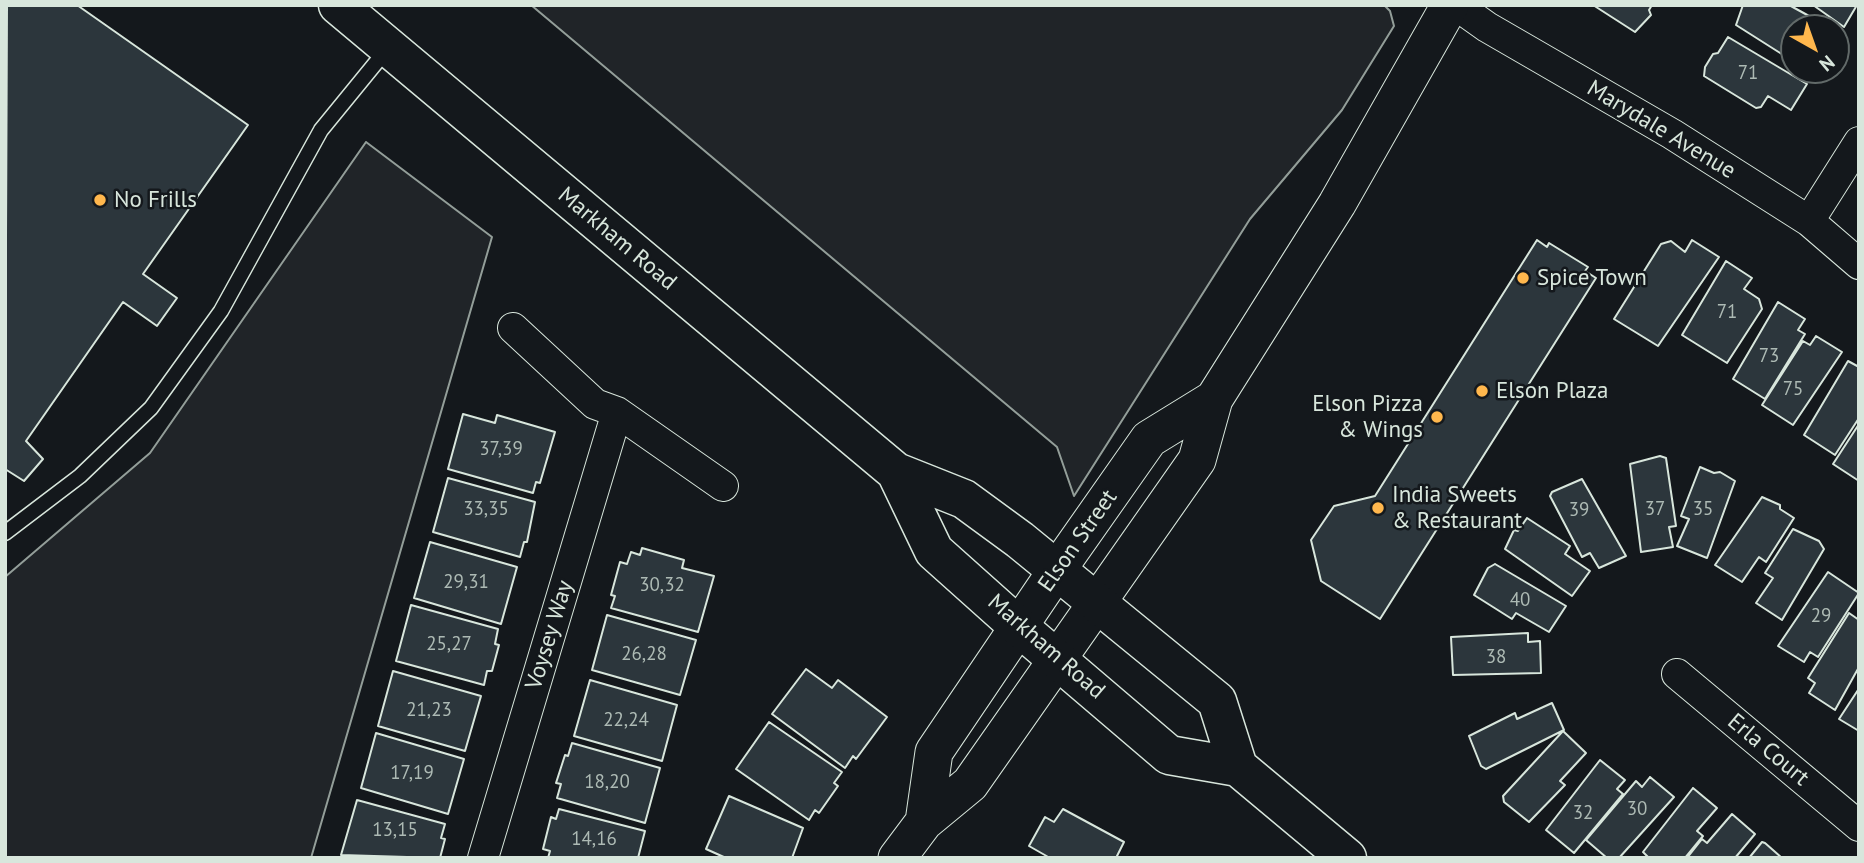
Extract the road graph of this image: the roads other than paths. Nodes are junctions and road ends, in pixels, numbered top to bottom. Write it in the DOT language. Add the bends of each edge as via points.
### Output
graph roads {
  1 [pos="338,5"];
  2 [pos="1450,5"];
  3 [pos="1456,5"];
  4 [pos="388,48"];
  5 [pos="1859,142"];
  6 [pos="1809,222"];
  7 [pos="1859,264"];
  8 [pos="513,328"];
  9 [pos="1214,399"];
  10 [pos="617,412"];
  11 [pos="896,472"];
  12 [pos="723,486"];
  13 [pos="5,533"];
  14 [pos="1057,570"];
  15 [pos="1097,602"];
  16 [pos="1019,627"];
  17 [pos="1057,658"];
  18 [pos="1677,674"];
  19 [pos="1238,767"];
  20 [pos="924,822"];
  21 [pos="1859,827"];
  22 [pos="483,858"];
  23 [pos="897,858"];
  24 [pos="1347,858"];
  1 -- 4 [label="main road, Markham Road"];
  2 -- 9 [label="street, Elson Street" via="1337,204"];
  3 -- 6 [label="street, Marydale Avenue"];
  4 -- 11 [label="main road, Markham Road"];
  4 -- 13 [label="lane" via="321,130 221,311 151,408 80,475"];
  5 -- 6 [label="street"];
  6 -- 7 [label="street, Marydale Avenue"];
  8 -- 10 [label="street" via="595,404"];
  9 -- 14 [label="street, Elson Street" via="1149,439"];
  9 -- 15 [label="street, Elson Street" via="1197,460"];
  10 -- 12 [label="street"];
  10 -- 22 [label="street, Voysey Way"];
  11 -- 14 [label="main road, Markham Road" via="964,499"];
  11 -- 16 [label="main road, Markham Road" via="934,551"];
  14 -- 15 [label="main road, Markham Road"];
  14 -- 16 [label="street, Elson Street"];
  15 -- 17 [label="street, Elson Street"];
  15 -- 19 [label="main road, Markham Road" via="1217,701"];
  16 -- 17 [label="main road, Markham Road"];
  16 -- 20 [label="street, Elson Street" via="934,752"];
  17 -- 19 [label="main road, Markham Road" via="1169,755"];
  17 -- 20 [label="street, Elson Street" via="970,784"];
  18 -- 21 [label="street, Erla Court"];
  19 -- 24 [label="main road, Markham Road"];
  20 -- 23 [label="street, Elson Street"];
}
